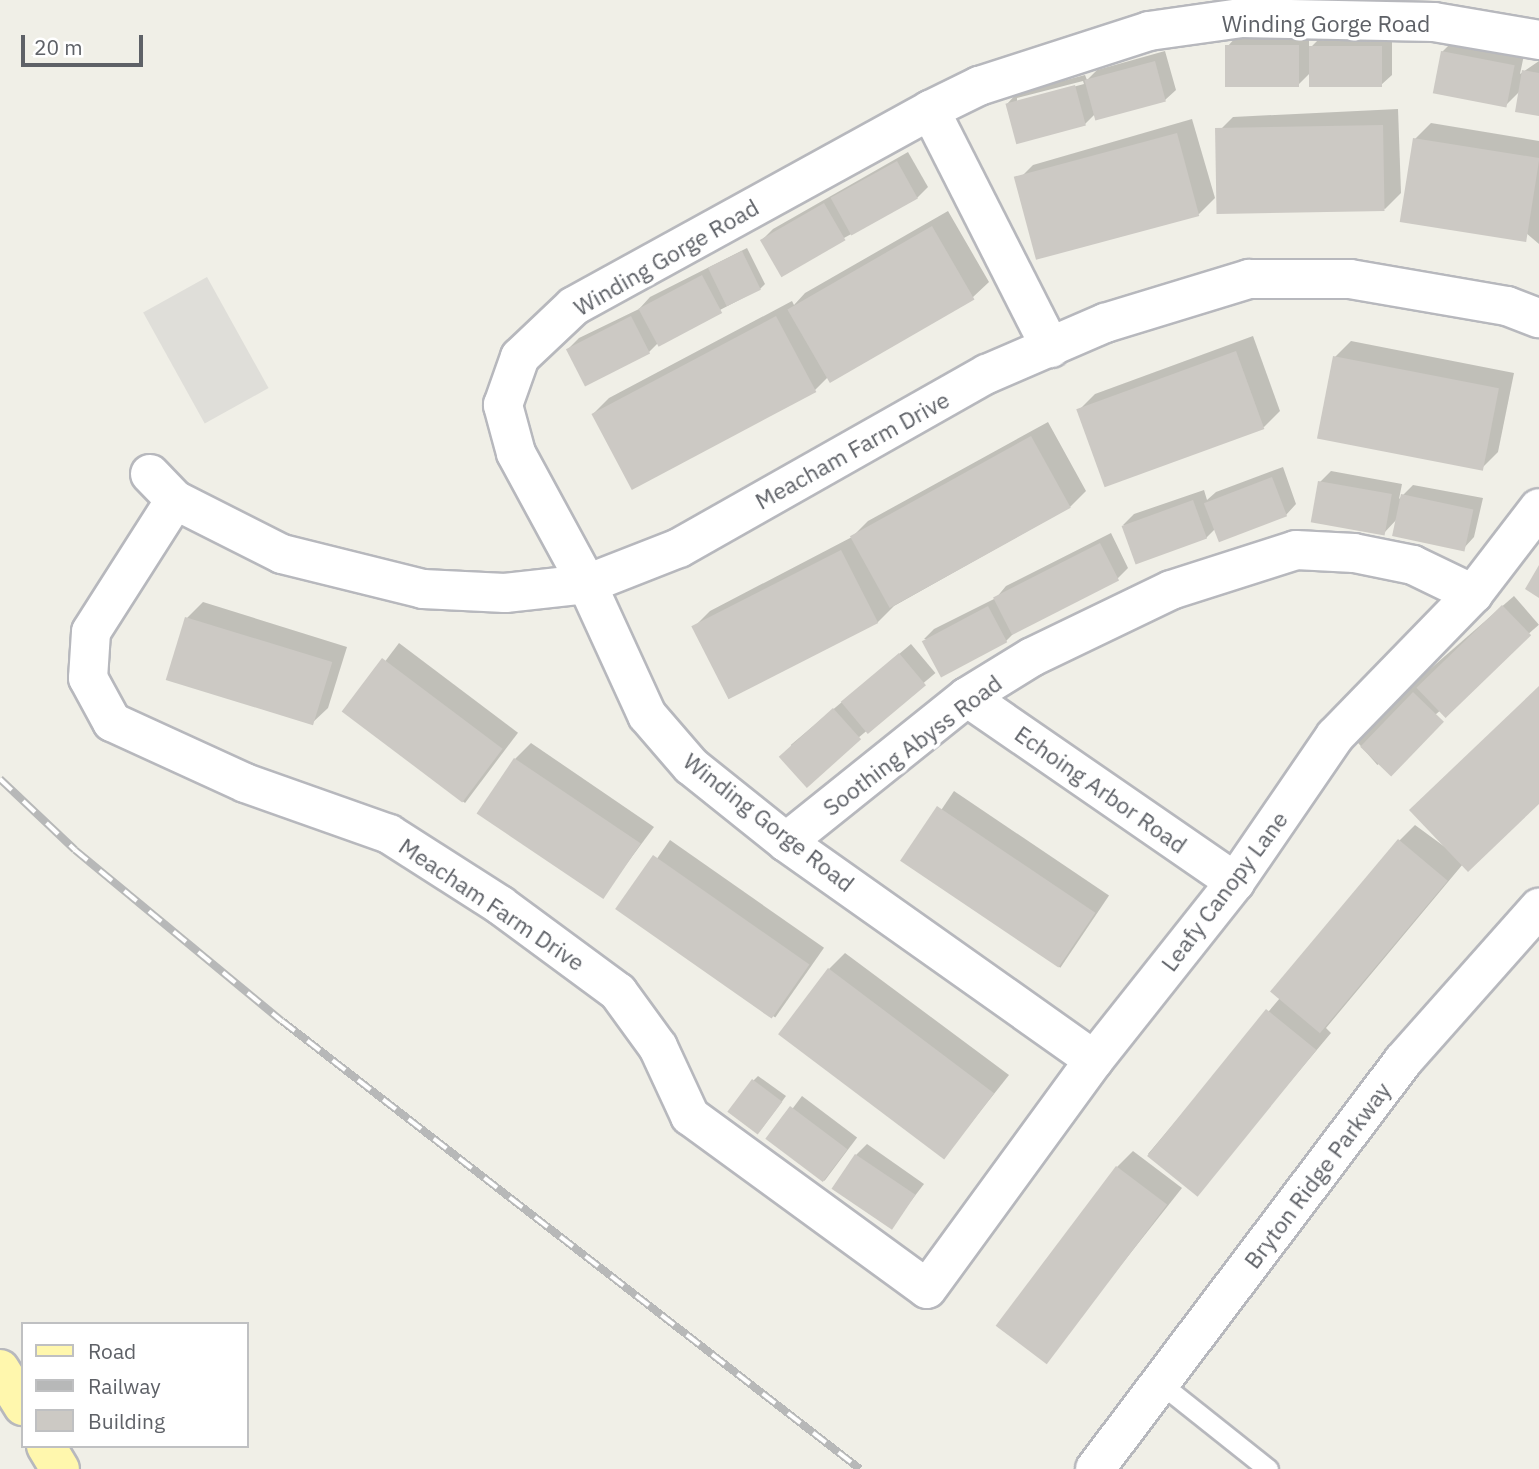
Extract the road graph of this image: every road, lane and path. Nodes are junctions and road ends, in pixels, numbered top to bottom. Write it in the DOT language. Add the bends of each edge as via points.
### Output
graph roads {
  1 [pos="1539,40"];
  2 [pos="930,110"];
  3 [pos="1539,318"];
  4 [pos="1051,348"];
  5 [pos="1539,508"];
  6 [pos="587,584"];
  7 [pos="1473,594"];
  8 [pos="967,697"];
  9 [pos="786,842"];
  10 [pos="1235,882"];
  11 [pos="1539,908"];
  12 [pos="1094,1060"];
  13 [pos="927,1289"];
  14 [pos="0,1369"];
  15 [pos="1160,1383"];
  16 [pos="21,1403"];
  17 [pos="47,1448"];
  18 [pos="1101,1461"];
  19 [pos="60,1469"];
  20 [pos="1268,1469"];
  1 -- 2 [label="street, Winding Gorge Road" via="1434,22 1242,18 1149,31 979,86"];
  2 -- 4 [label="street"];
  2 -- 6 [label="street, Winding Gorge Road" via="574,306 520,357 503,405 516,453"];
  3 -- 4 [label="street, Meacham Farm Drive" via="1507,306 1350,279 1249,279 1105,323"];
  4 -- 6 [label="street, Meacham Farm Drive" via="987,374 679,548"];
  5 -- 7 [label="street, Leafy Canopy Lane"];
  6 -- 9 [label="street, Winding Gorge Road" via="648,715 691,766"];
  6 -- 13 [label="street, Meacham Farm Drive" via="505,593 423,589 282,554 162,487 90,632 88,678 112,722 245,783 389,834 500,905 618,992 658,1047 690,1115"];
  7 -- 8 [label="street, Soothing Abyss Road" via="1413,565 1354,553 1296,550 1171,590 1032,657"];
  7 -- 10 [label="street, Leafy Canopy Lane" via="1335,736"];
  8 -- 9 [label="street, Soothing Abyss Road"];
  8 -- 10 [label="street, Echoing Arbor Road"];
  9 -- 12 [label="street, Winding Gorge Road"];
  10 -- 12 [label="street, Leafy Canopy Lane"];
  11 -- 15 [label="street, Bryton Ridge Parkway" via="1403,1061"];
  12 -- 13 [label="street, Leafy Canopy Lane"];
  14 -- 16 [label="main road"];
  15 -- 18 [label="street, Bryton Ridge Parkway"];
  15 -- 20 [label="lane"];
  17 -- 19 [label="main road"];
}
